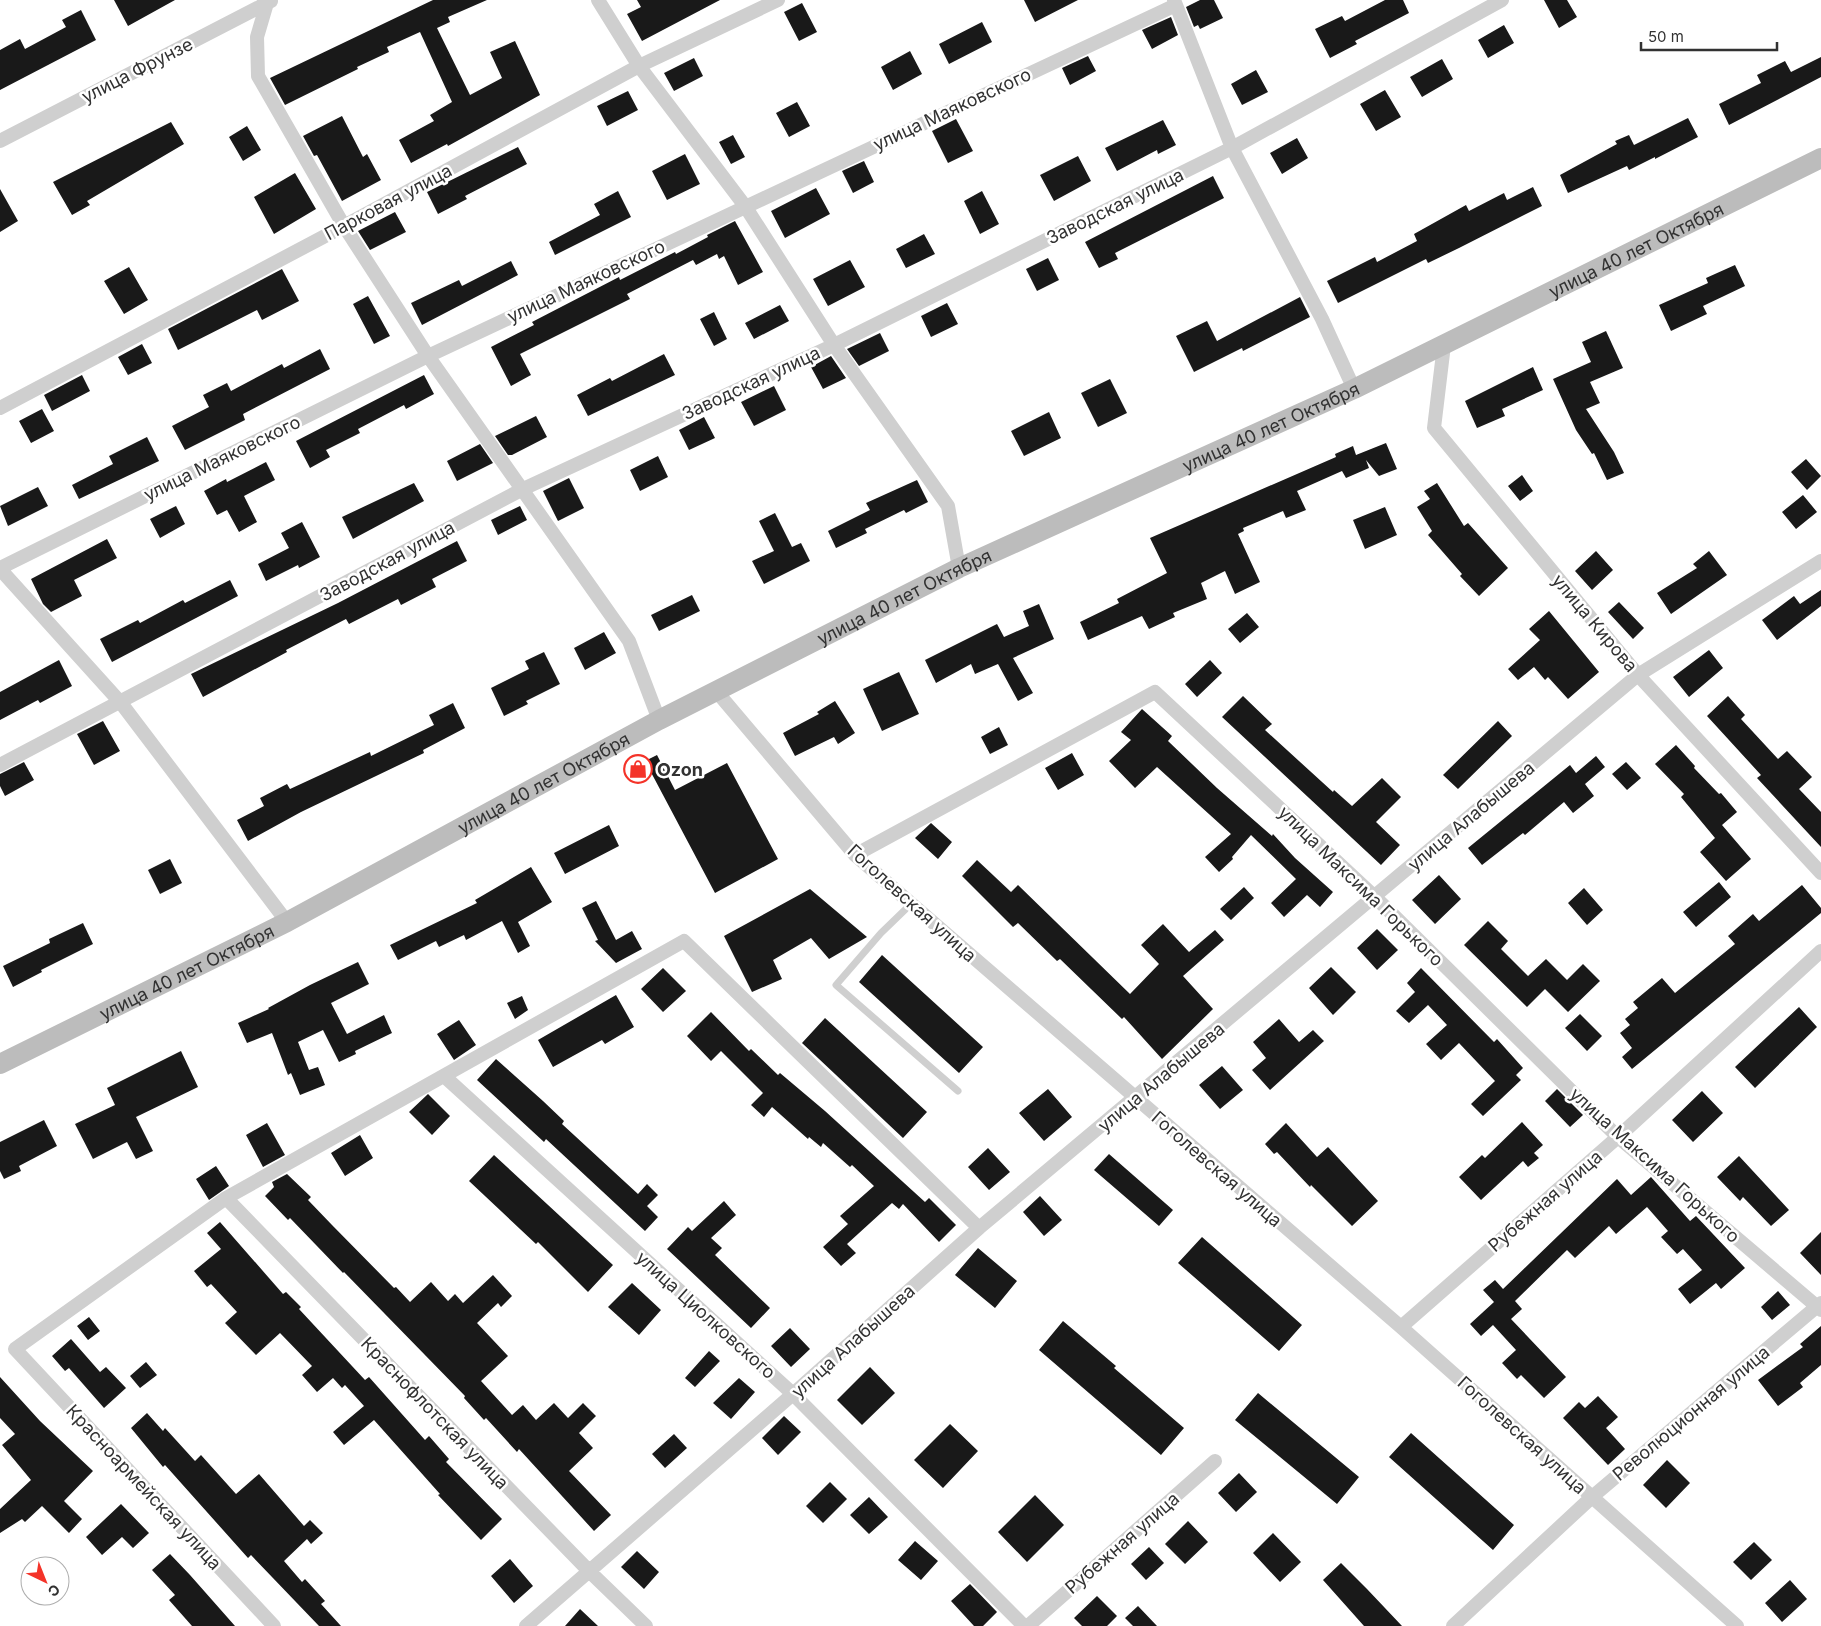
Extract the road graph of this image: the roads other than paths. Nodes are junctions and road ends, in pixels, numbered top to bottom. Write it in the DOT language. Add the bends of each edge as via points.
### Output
graph roads {
  1 [pos="598,0"];
  2 [pos="778,0"];
  3 [pos="1502,0"];
  4 [pos="268,1"];
  5 [pos="1175,2"];
  6 [pos="639,66"];
  7 [pos="0,141"];
  8 [pos="1232,148"];
  9 [pos="1821,158"];
  10 [pos="745,206"];
  11 [pos="344,226"];
  12 [pos="834,345"];
  13 [pos="1444,345"];
  14 [pos="428,356"];
  15 [pos="1354,388"];
  16 [pos="0,408"];
  17 [pos="523,489"];
  18 [pos="1821,561"];
  19 [pos="959,568"];
  20 [pos="0,569"];
  21 [pos="1638,675"];
  22 [pos="717,692"];
  23 [pos="121,703"];
  24 [pos="659,720"];
  25 [pos="0,765"];
  26 [pos="855,855"];
  27 [pos="1821,873"];
  28 [pos="1375,897"];
  29 [pos="911,904"];
  30 [pos="287,922"];
  31 [pos="1821,951"];
  32 [pos="0,1064"];
  33 [pos="444,1076"];
  34 [pos="958,1091"];
  35 [pos="1134,1099"];
  36 [pos="1618,1137"];
  37 [pos="226,1198"];
  38 [pos="979,1228"];
  39 [pos="1820,1306"];
  40 [pos="1401,1327"];
  41 [pos="793,1394"];
  42 [pos="1215,1460"];
  43 [pos="1592,1496"];
  44 [pos="590,1572"];
  45 [pos="274,1626"];
  46 [pos="526,1626"];
  47 [pos="646,1626"];
  48 [pos="1024,1626"];
  49 [pos="1028,1626"];
  50 [pos="1453,1626"];
  51 [pos="1737,1626"];
  1 -- 6 [label="street"];
  2 -- 6 [label="street, Парковая улица"];
  3 -- 8 [label="street, Заводская улица"];
  4 -- 7 [label="street, улица Фрунзе"];
  4 -- 11 [label="street" via="257,37 258,76"];
  5 -- 8 [label="street"];
  5 -- 10 [label="street, улица Маяковского"];
  6 -- 10 [label="street"];
  6 -- 11 [label="street, Парковая улица"];
  8 -- 12 [label="street, Заводская улица"];
  8 -- 15 [label="street" via="1322,319"];
  9 -- 13 [label="street, улица 40 лет Октября"];
  10 -- 12 [label="street"];
  10 -- 14 [label="street, улица Маяковского"];
  11 -- 14 [label="street"];
  11 -- 16 [label="street, Парковая улица"];
  12 -- 17 [label="street, Заводская улица"];
  12 -- 19 [label="street" via="948,506"];
  13 -- 15 [label="street, улица 40 лет Октября"];
  13 -- 21 [label="street, улица Кирова" via="1434,428"];
  14 -- 17 [label="street"];
  14 -- 20 [label="street, улица Маяковского"];
  15 -- 19 [label="street, улица 40 лет Октября"];
  17 -- 23 [label="street, Заводская улица"];
  17 -- 24 [label="street" via="629,641"];
  18 -- 21 [label="street, улица Алабышева"];
  19 -- 22 [label="street, улица 40 лет Октября"];
  20 -- 23 [label="street"];
  21 -- 27 [label="street, улица Кирова"];
  21 -- 28 [label="street, улица Алабышева"];
  22 -- 24 [label="street, улица 40 лет Октября"];
  22 -- 26 [label="street, Гоголевская улица"];
  23 -- 25 [label="street, Заводская улица"];
  23 -- 30 [label="street"];
  24 -- 30 [label="street, улица 40 лет Октября"];
  26 -- 28 [label="street, улица Максима Горького" via="1155,692"];
  26 -- 29 [label="street, Гоголевская улица"];
  28 -- 35 [label="street, улица Алабышева"];
  28 -- 36 [label="street, улица Максима Горького"];
  29 -- 34 [label="lane" via="836,985"];
  29 -- 35 [label="street, Гоголевская улица"];
  30 -- 32 [label="street, улица 40 лет Октября"];
  31 -- 36 [label="street, Рубежная улица"];
  33 -- 37 [label="street"];
  33 -- 38 [label="street" via="684,941"];
  33 -- 41 [label="street, улица Циолковского"];
  35 -- 38 [label="street, улица Алабышева"];
  35 -- 40 [label="street, Гоголевская улица"];
  36 -- 39 [label="street, улица Максима Горького"];
  36 -- 40 [label="street, Рубежная улица"];
  37 -- 44 [label="street, Краснофлотская улица"];
  37 -- 45 [label="street, Красноармейская улица" via="15,1349"];
  38 -- 41 [label="street, улица Алабышева"];
  39 -- 43 [label="street, Революционная улица"];
  40 -- 43 [label="street, Гоголевская улица"];
  41 -- 44 [label="street, улица Алабышева"];
  41 -- 48 [label="street, улица Циолковского"];
  42 -- 49 [label="street, Рубежная улица"];
  43 -- 50 [label="street, Революционная улица"];
  43 -- 51 [label="street, Гоголевская улица"];
  44 -- 46 [label="street, улица Алабышева"];
  44 -- 47 [label="street, Краснофлотская улица"];
}
